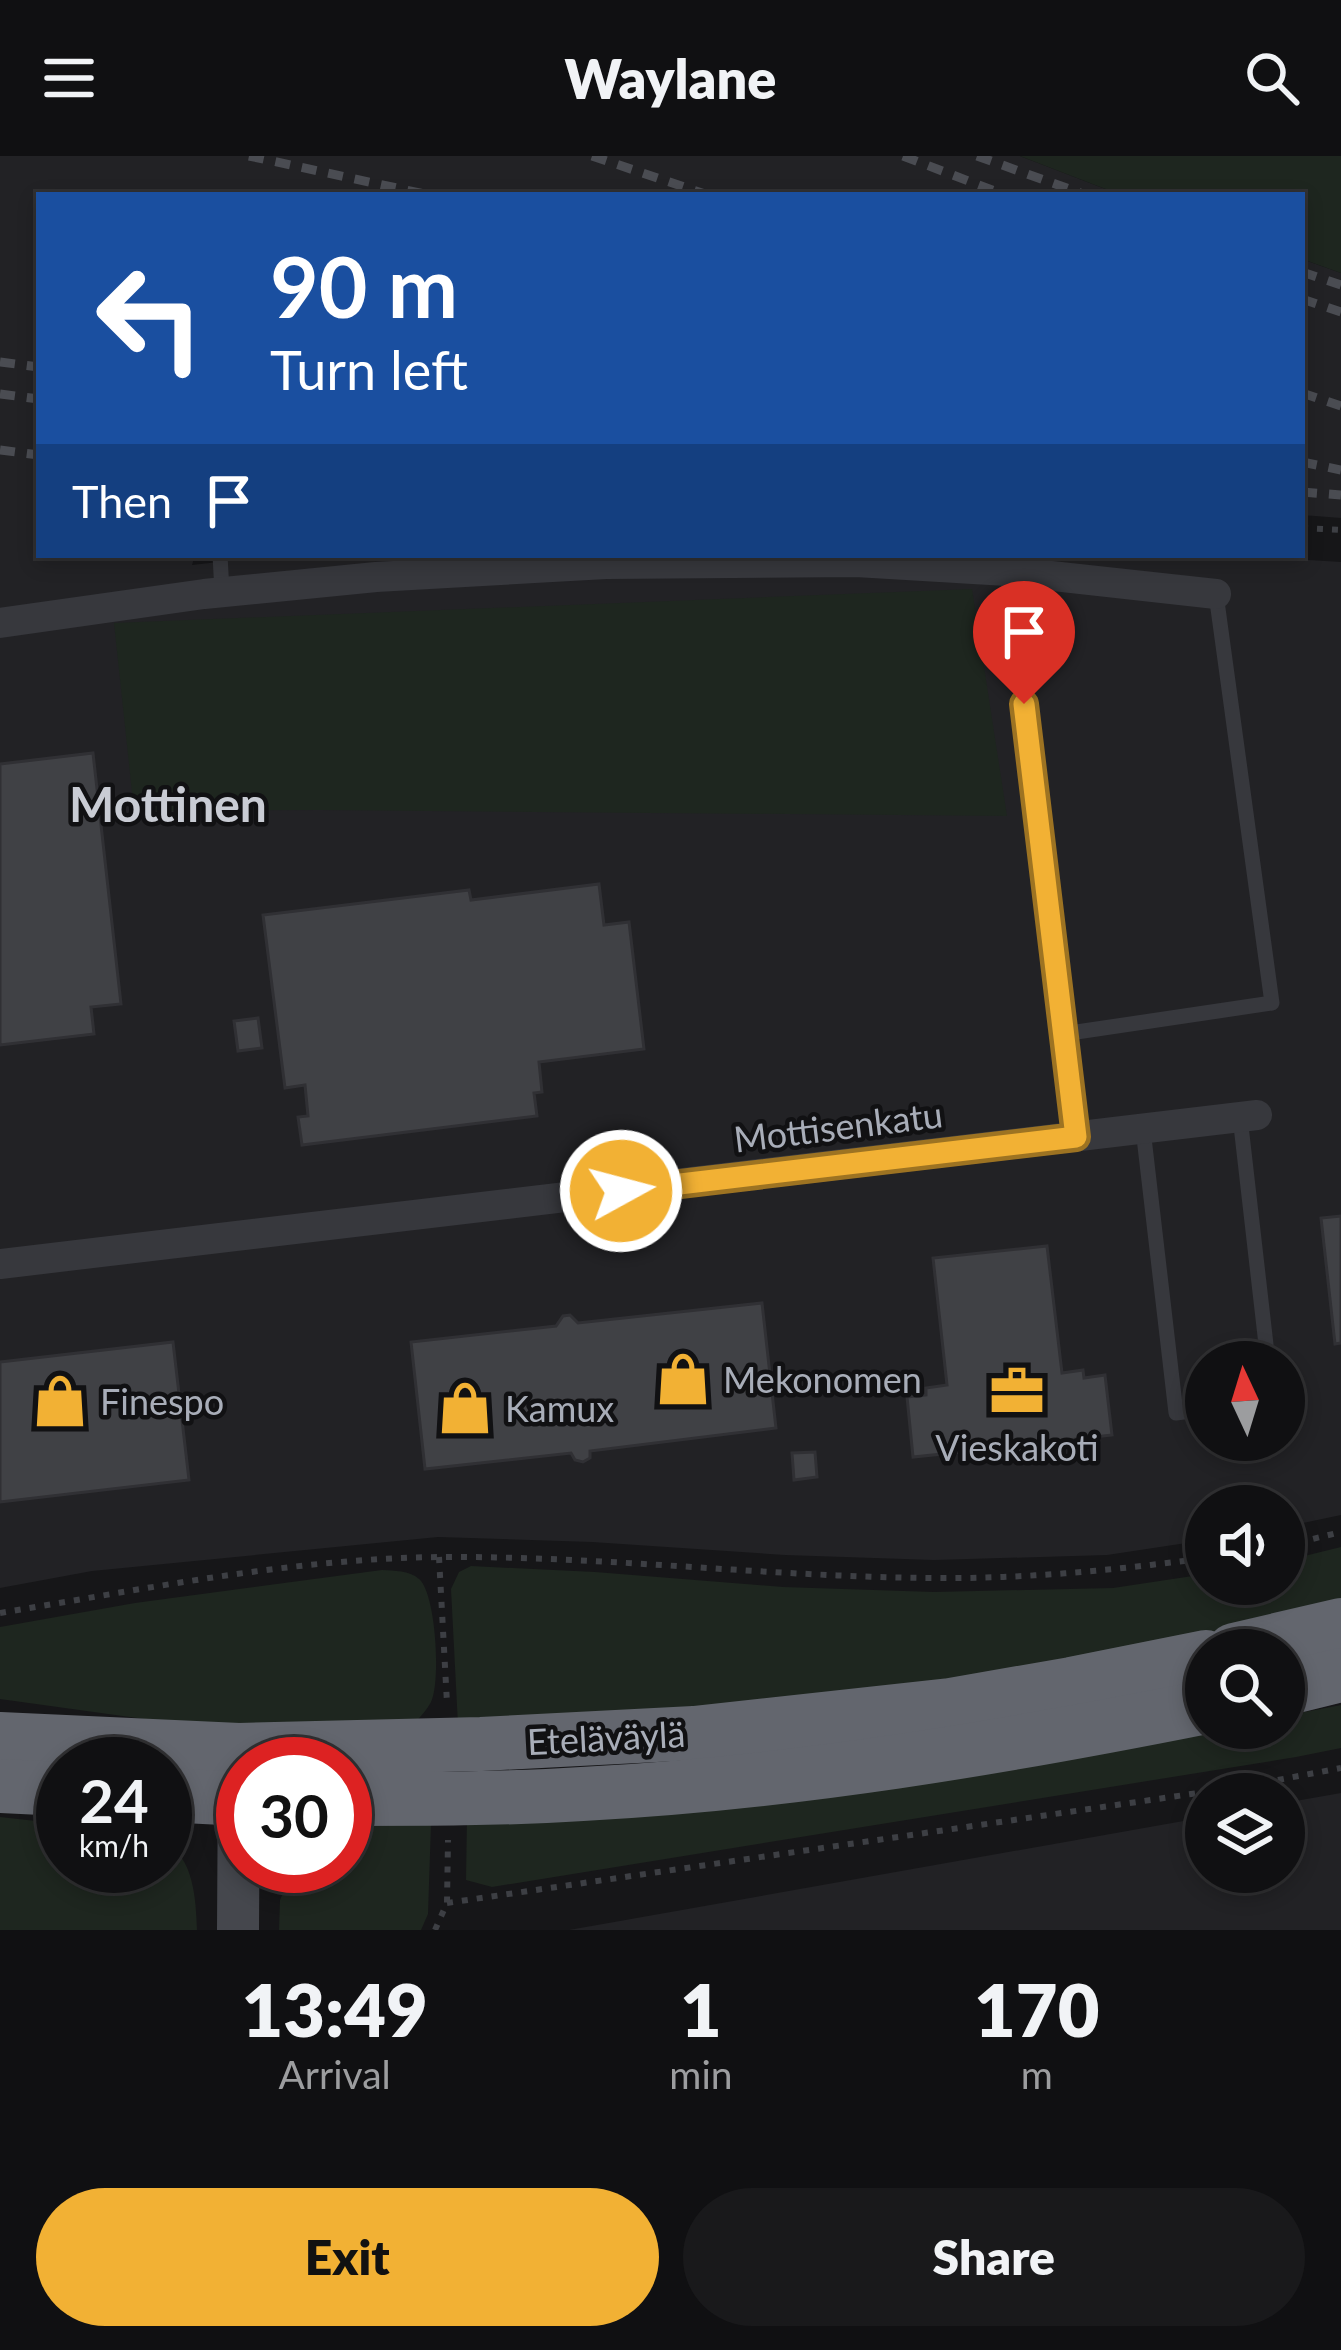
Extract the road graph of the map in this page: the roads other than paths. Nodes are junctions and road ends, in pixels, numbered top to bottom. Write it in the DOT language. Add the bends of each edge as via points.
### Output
graph roads {
  1 [pos="220,558"];
  2 [pos="1007,571"];
  3 [pos="222,592"];
  4 [pos="1216,594"];
  5 [pos="0,623"];
  6 [pos="1064,1034"];
  7 [pos="1249,1116"];
  8 [pos="1143,1129"];
  9 [pos="1076,1137"];
  10 [pos="0,1264"];
  11 [pos="1266,1341"];
  12 [pos="1185,1411"];
  13 [pos="1341,1625"];
  14 [pos="1305,1633"];
  15 [pos="1185,1661"];
  16 [pos="1341,1675"];
  17 [pos="1305,1684"];
  18 [pos="1185,1711"];
  19 [pos="0,1739"];
  20 [pos="372,1762"];
  21 [pos="216,1779"];
  22 [pos="0,1786"];
  23 [pos="36,1788"];
  24 [pos="372,1798"];
  25 [pos="239,1893"];
  26 [pos="238,1930"];
  1 -- 3 [label="lane"];
  2 -- 3 [label="street" via="856,562 606,564"];
  2 -- 4 [label="street"];
  2 -- 6 [label="lane"];
  3 -- 5 [label="street"];
  4 -- 6 [label="lane" via="1273,1003"];
  6 -- 9 [label="lane"];
  7 -- 8 [label="street, Mottisenkatu"];
  7 -- 11 [label="lane"];
  8 -- 9 [label="street, Mottisenkatu"];
  8 -- 12 [label="lane" via="1176,1412"];
  9 -- 10 [label="street, Mottisenkatu"];
  13 -- 14 [label="highway"];
  15 -- 20 [label="highway, Eteläväylä" via="950,1705 715,1731 481,1744"];
  16 -- 17 [label="highway"];
  18 -- 24 [label="highway, Eteläväylä" via="838,1770 584,1794"];
  19 -- 21 [label="highway, Eteläväylä"];
  22 -- 23 [label="highway"];
  25 -- 26 [label="street"];
}
